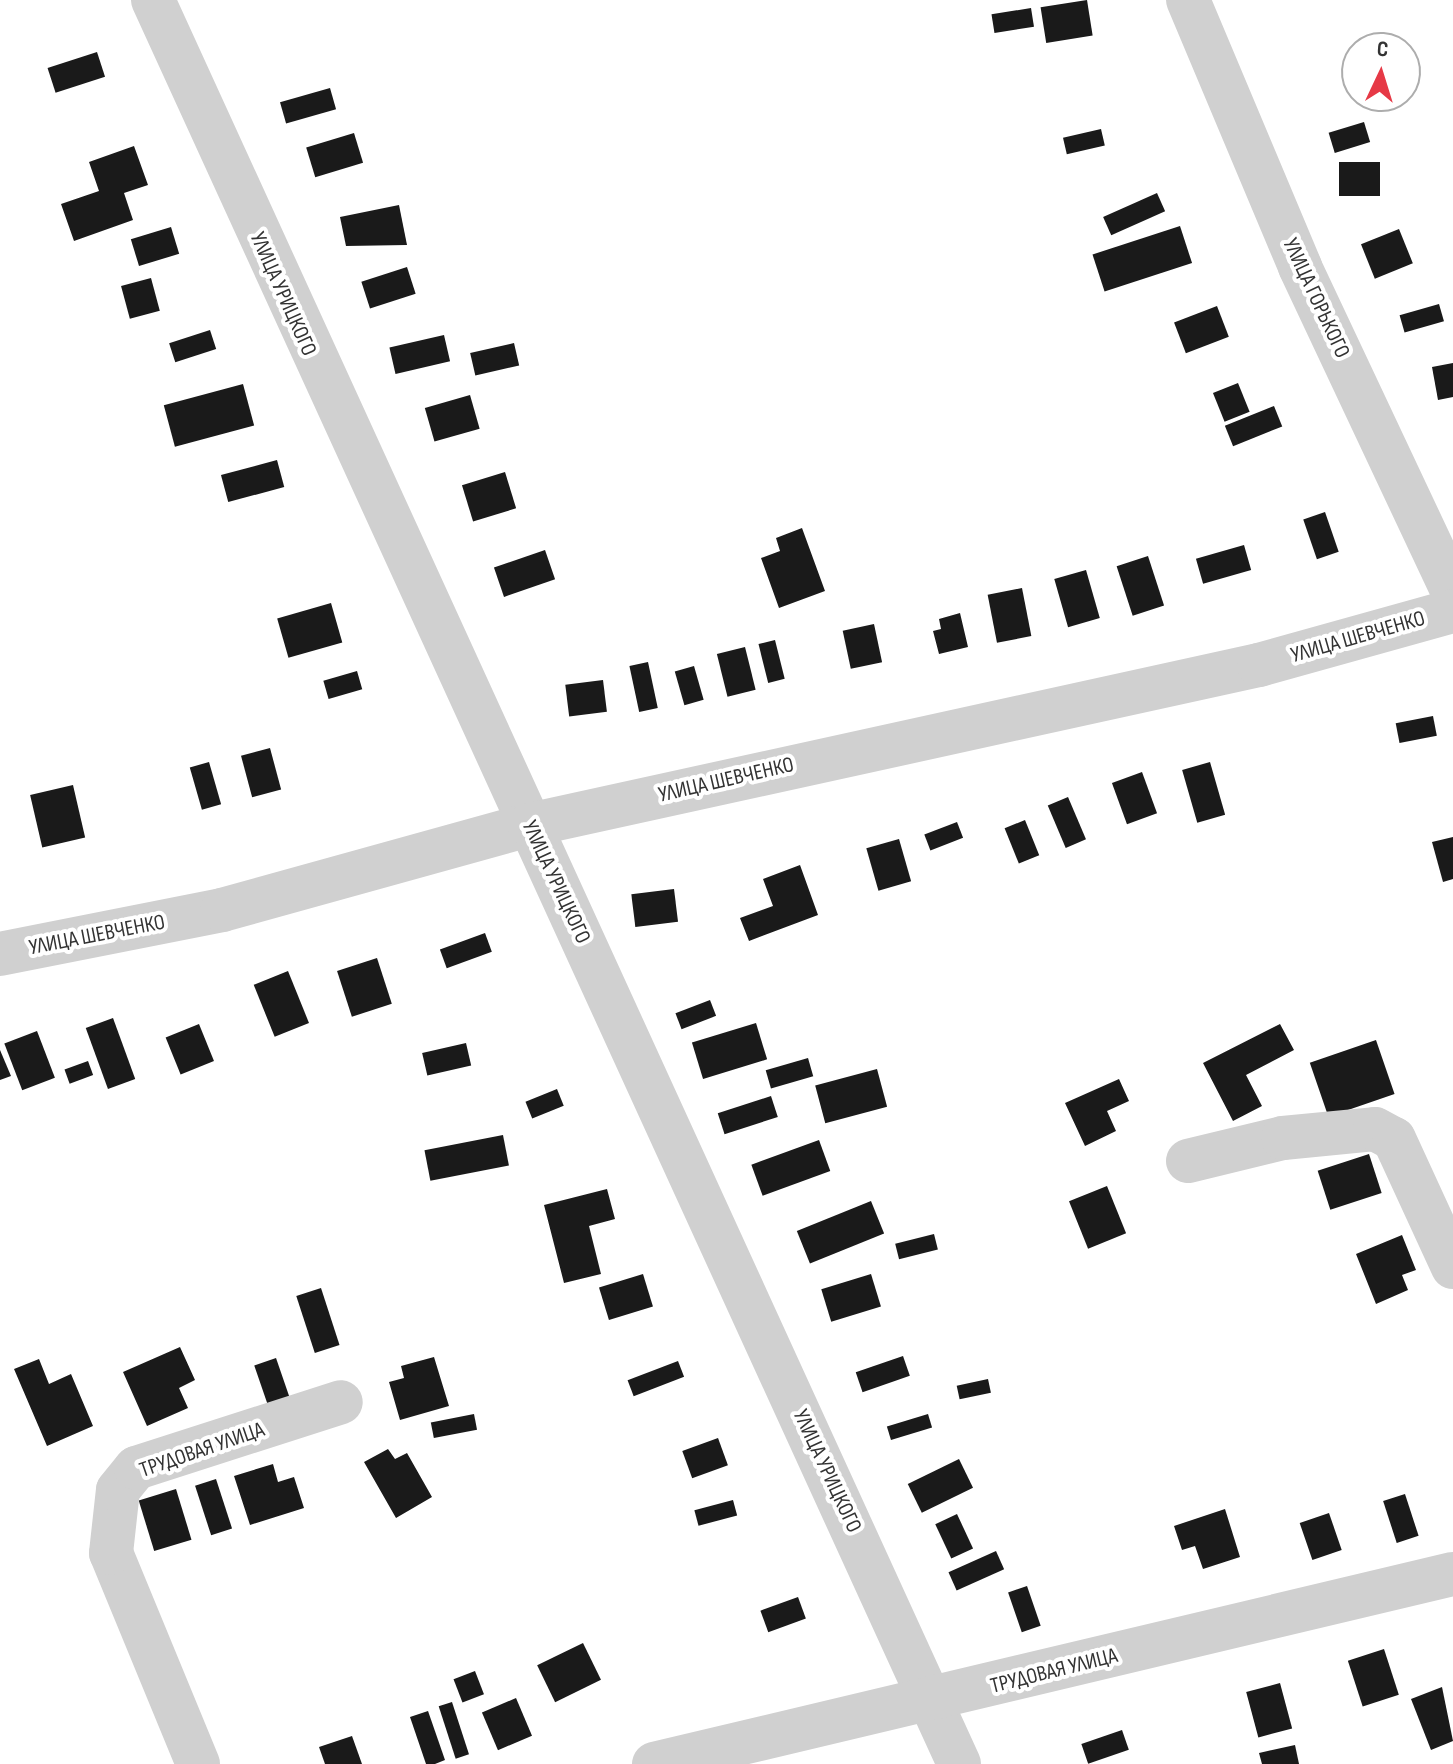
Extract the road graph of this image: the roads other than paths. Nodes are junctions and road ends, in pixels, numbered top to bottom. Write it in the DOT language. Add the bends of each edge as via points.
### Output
graph roads {
  1 [pos="153,0"];
  2 [pos="1188,0"];
  3 [pos="1453,592"];
  4 [pos="1453,611"];
  5 [pos="529,825"];
  6 [pos="0,954"];
  7 [pos="1188,1161"];
  8 [pos="1453,1267"];
  9 [pos="341,1402"];
  10 [pos="1453,1574"];
  11 [pos="932,1700"];
  12 [pos="198,1764"];
  13 [pos="654,1764"];
  14 [pos="959,1764"];
  1 -- 5 [label="street, УЛИЦА УРИЦКОГО"];
  2 -- 3 [label="street, УЛИЦА ГОРЬКОГО" via="1300,267"];
  4 -- 5 [label="street, УЛИЦА ШЕВЧЕНКО" via="1259,665"];
  5 -- 6 [label="street, УЛИЦА ШЕВЧЕНКО" via="222,910"];
  5 -- 11 [label="street, УЛИЦА УРИЦКОГО"];
  7 -- 8 [label="street" via="1283,1138 1375,1129 1394,1139"];
  9 -- 12 [label="street, ТРУДОВАЯ УЛИЦА" via="136,1468 118,1490 111,1553"];
  10 -- 11 [label="street, ТРУДОВАЯ УЛИЦА"];
  11 -- 13 [label="street, ТРУДОВАЯ УЛИЦА"];
  11 -- 14 [label="street, УЛИЦА УРИЦКОГО"];
}
